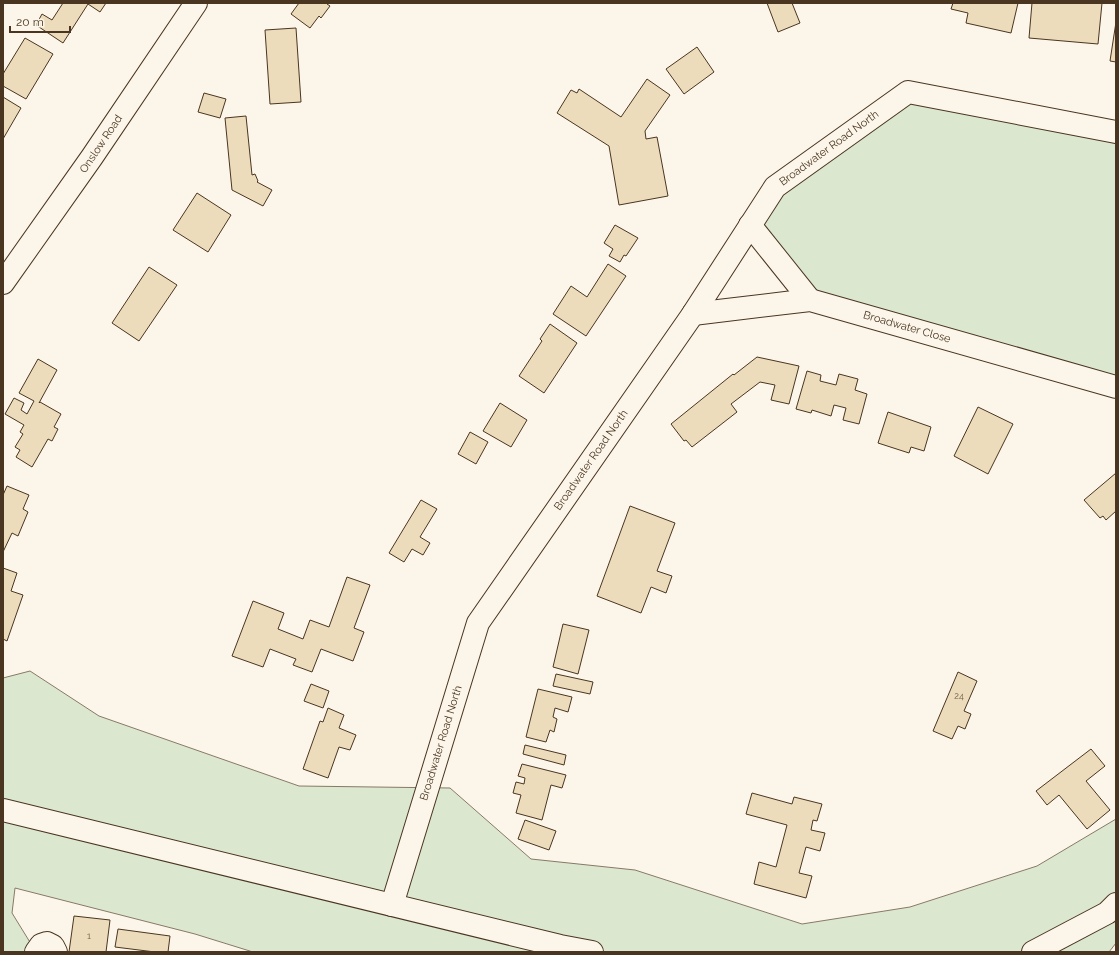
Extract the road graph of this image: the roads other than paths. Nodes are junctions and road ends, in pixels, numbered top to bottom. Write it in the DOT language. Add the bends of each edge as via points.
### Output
graph roads {
  1 [pos="196,3"];
  2 [pos="1116,132"];
  3 [pos="750,225"];
  4 [pos="3,283"];
  5 [pos="810,300"];
  6 [pos="694,314"];
  7 [pos="1116,387"];
  8 [pos="3,810"];
  9 [pos="392,904"];
  10 [pos="1116,904"];
  11 [pos="36,952"];
  12 [pos="56,952"];
  13 [pos="592,952"];
  14 [pos="1033,952"];
  1 -- 4 [label="street, Onslow Road"];
  2 -- 3 [label="street, Broadwater Road North" via="908,92 775,187"];
  3 -- 5 [label="street"];
  3 -- 6 [label="street, Broadwater Road North"];
  5 -- 6 [label="street, Broadwater Close"];
  5 -- 7 [label="street, Broadwater Close"];
  6 -- 9 [label="street, Broadwater Road North" via="478,623"];
  8 -- 9 [label="street"];
  9 -- 13 [label="street"];
  10 -- 14 [label="street" via="1107,913"];
  11 -- 12 [label="street" via="41,945 47,943"];
}
